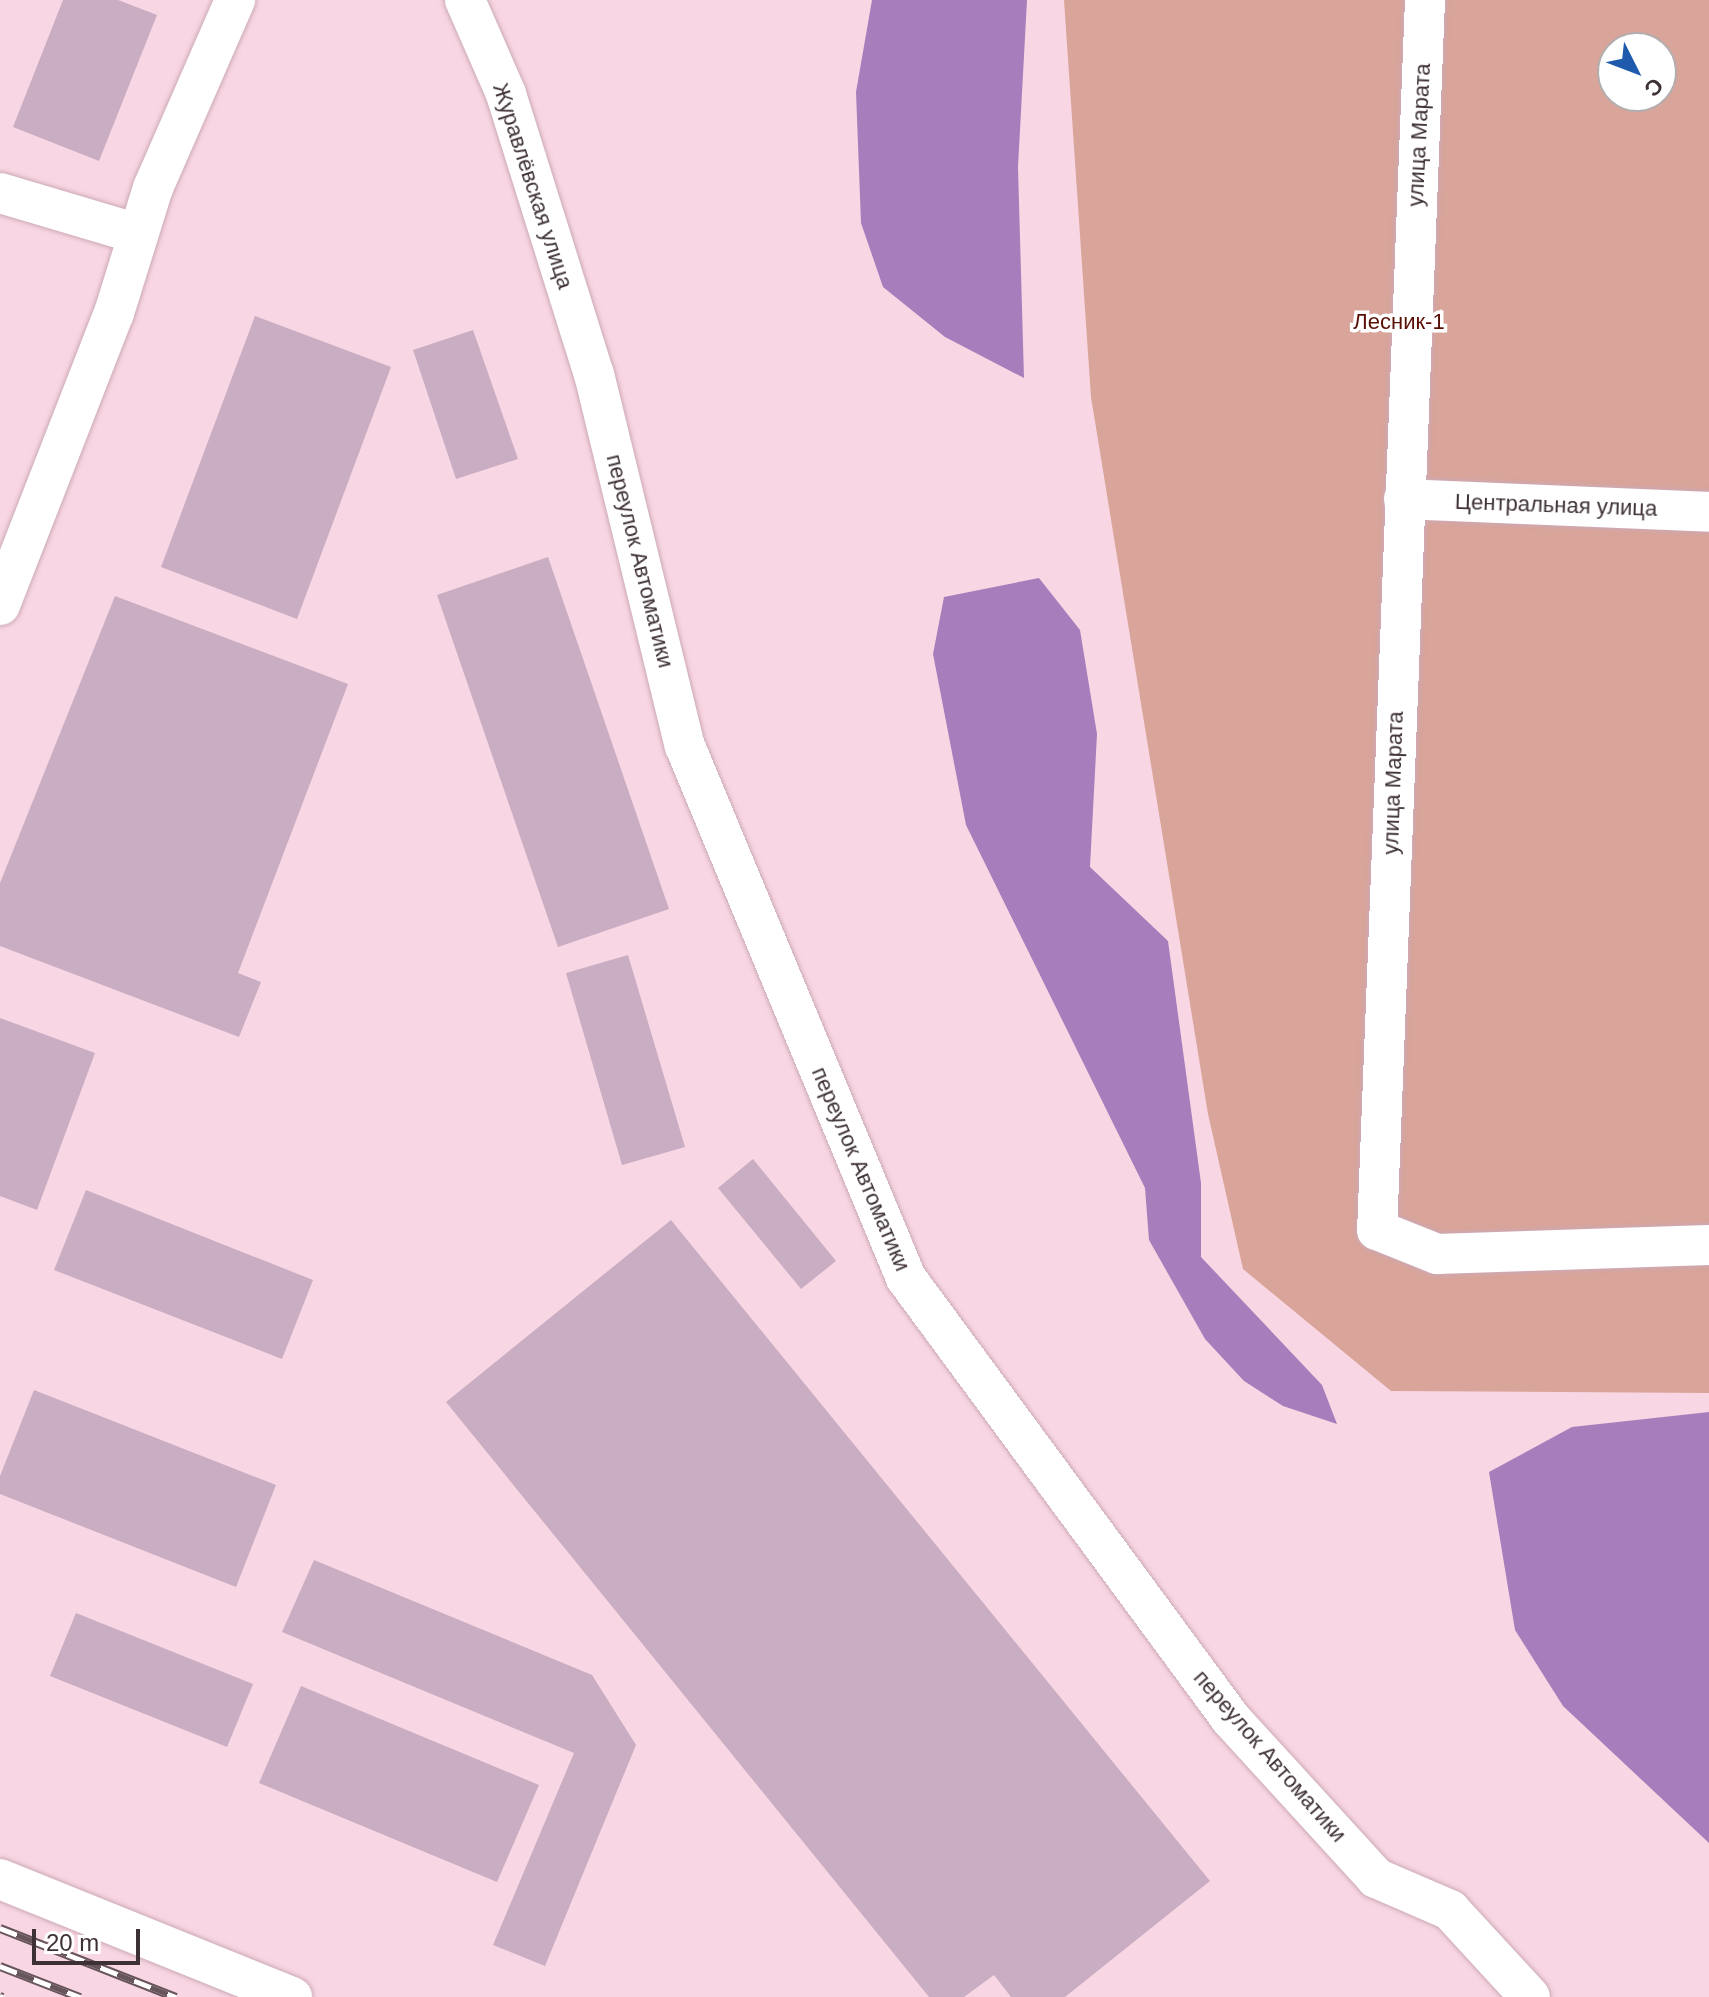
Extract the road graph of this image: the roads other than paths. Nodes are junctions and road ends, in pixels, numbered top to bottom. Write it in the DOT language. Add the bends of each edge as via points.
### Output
graph roads {
  1 [pos="235,0"];
  2 [pos="465,0"];
  3 [pos="1425,0"];
  4 [pos="0,193"];
  5 [pos="138,234"];
  6 [pos="594,374"];
  7 [pos="1404,499"];
  8 [pos="1709,512"];
  9 [pos="0,605"];
  10 [pos="1709,1245"];
  11 [pos="0,1879"];
  12 [pos="292,1997"];
  13 [pos="1530,1997"];
  1 -- 5 [label="street"];
  2 -- 6 [label="street, Журавлёвская улица" via="506,94"];
  3 -- 7 [label="street, улица Марата"];
  4 -- 5 [label="street"];
  5 -- 9 [label="street"];
  6 -- 13 [label="street, переулок Автоматики" via="685,746 906,1278 1231,1719 1376,1878 1450,1910"];
  7 -- 8 [label="street, Центральная улица"];
  7 -- 10 [label="street, улица Марата" via="1377,1230 1437,1254"];
  11 -- 12 [label="street"];
}
